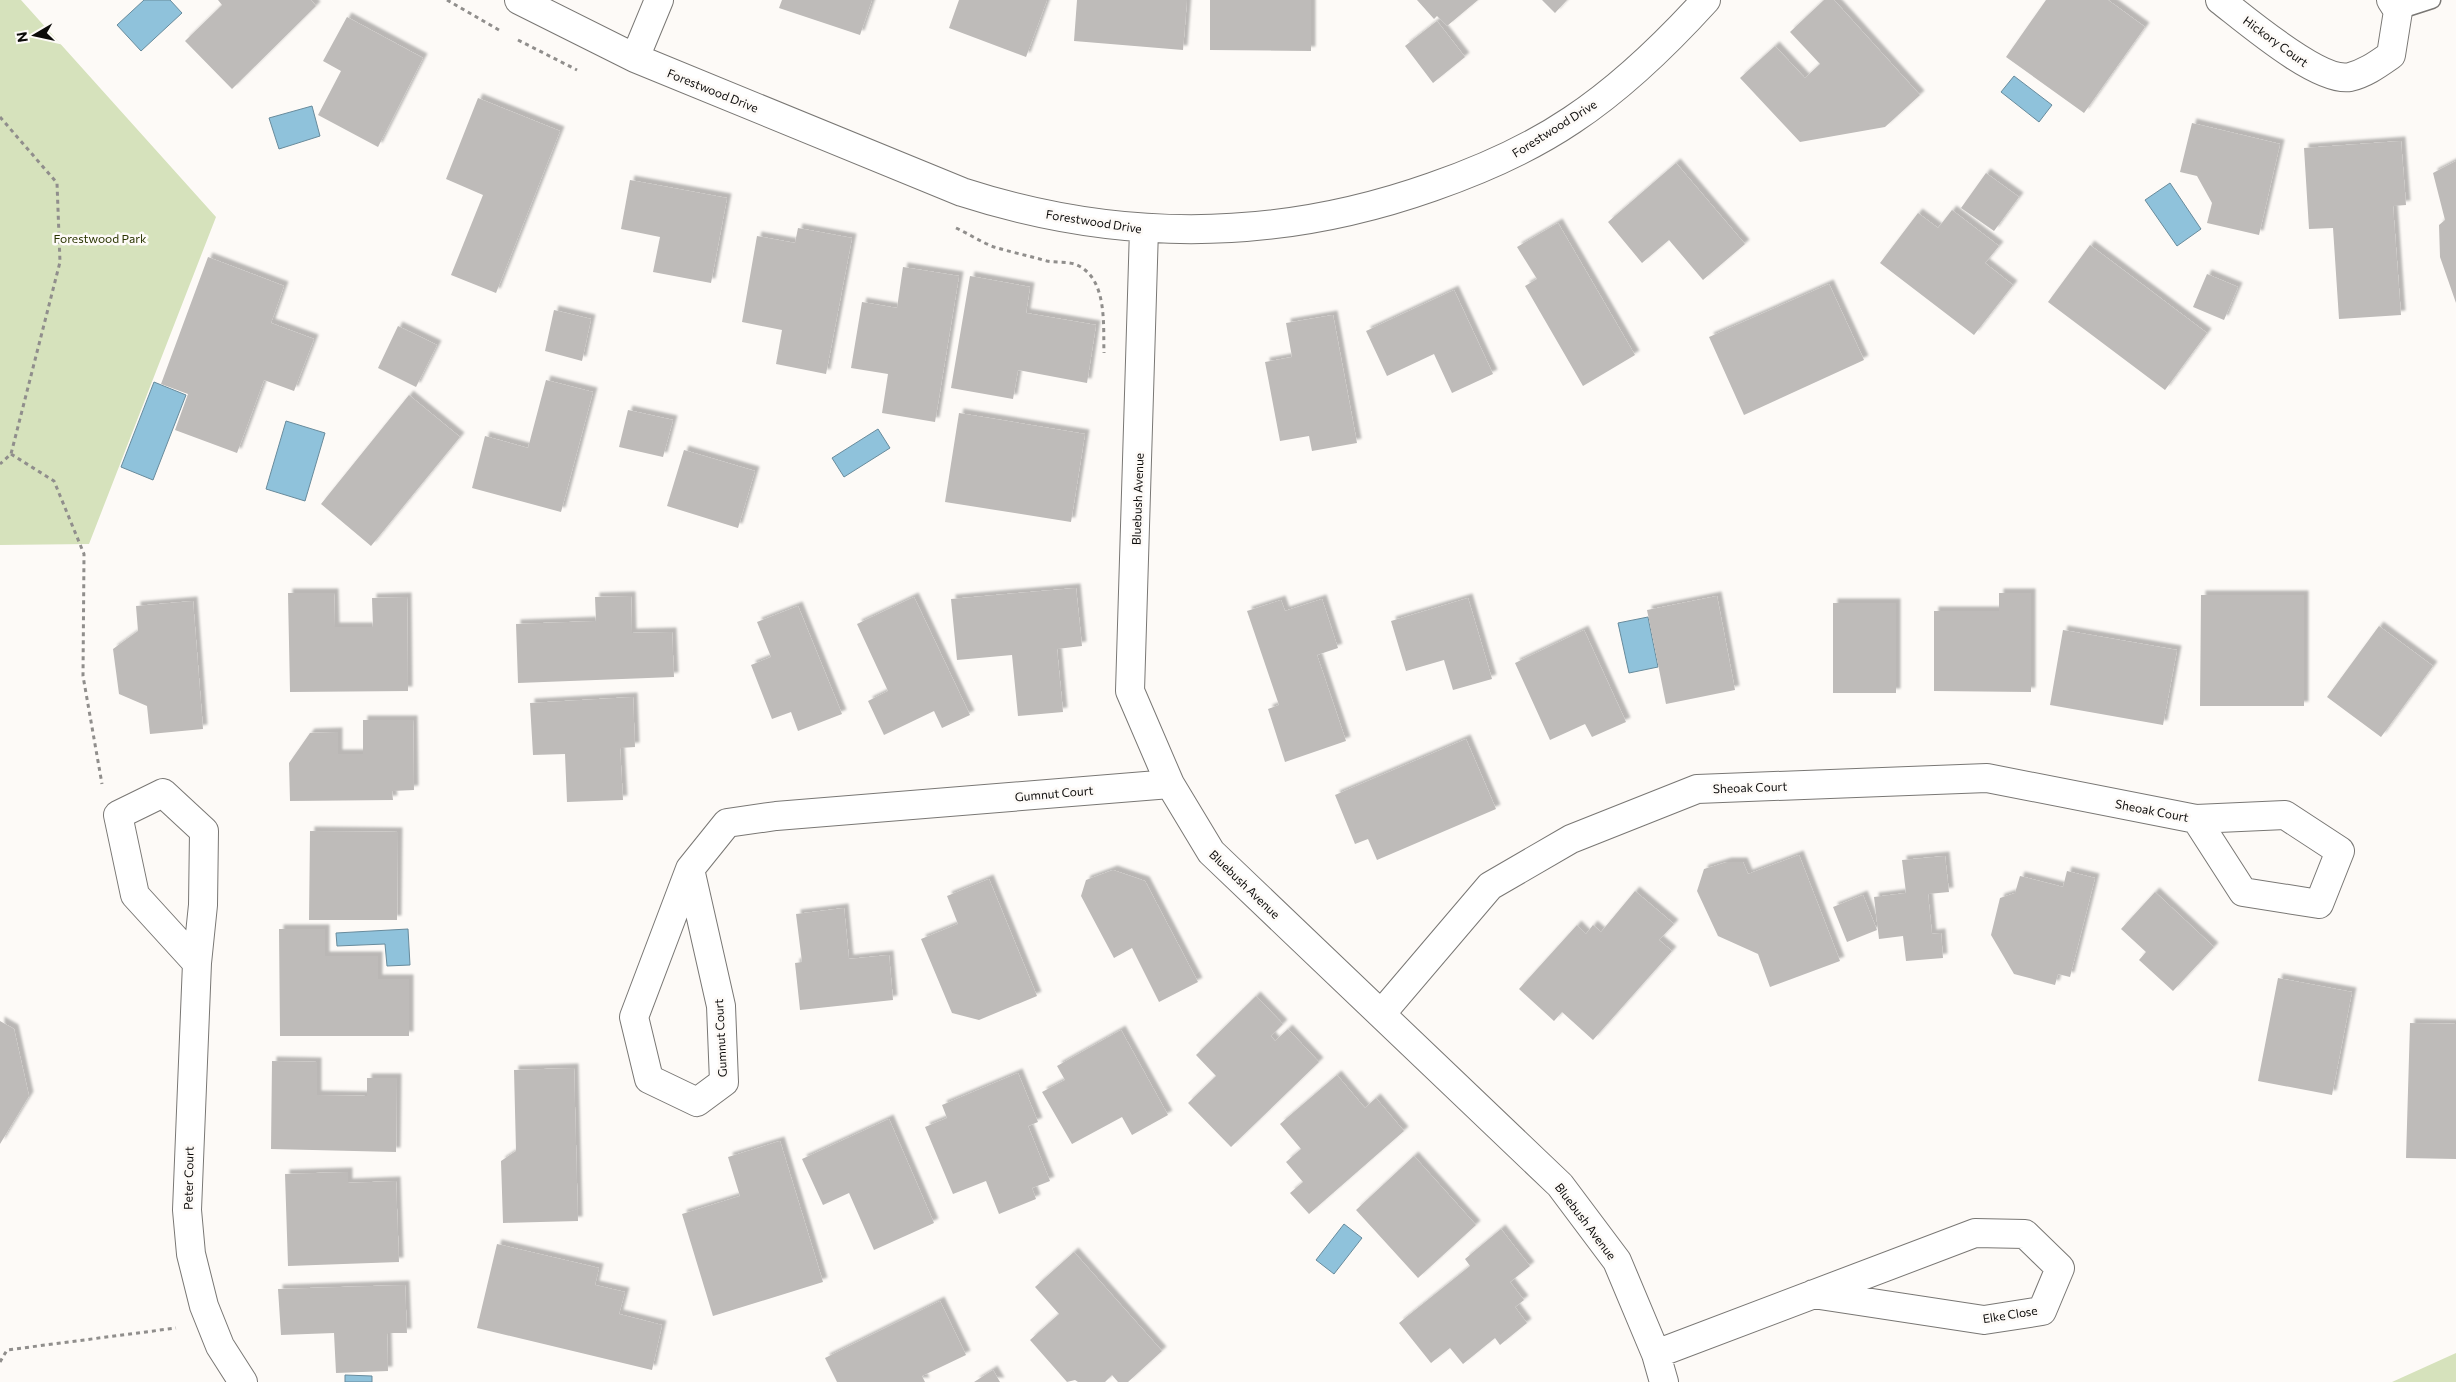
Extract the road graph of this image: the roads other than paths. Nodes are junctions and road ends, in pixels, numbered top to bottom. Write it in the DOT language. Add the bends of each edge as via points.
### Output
graph roads {
  1 [pos="519,0"];
  2 [pos="659,0"];
  3 [pos="1706,0"];
  4 [pos="2220,0"];
  5 [pos="2432,0"];
  6 [pos="2394,5"];
  7 [pos="634,58"];
  8 [pos="1144,229"];
  9 [pos="1170,784"];
  10 [pos="2196,819"];
  11 [pos="690,868"];
  12 [pos="197,963"];
  13 [pos="1381,1014"];
  14 [pos="1813,1294"];
  15 [pos="1656,1354"];
  16 [pos="243,1382"];
  17 [pos="1664,1382"];
  1 -- 7 [label="street, Forestwood Drive"];
  2 -- 7 [label="street"];
  3 -- 8 [label="street, Forestwood Drive" via="1666,43 1603,98 1538,141 1485,166 1369,207 1301,221 1210,230"];
  4 -- 6 [label="street, Hickory Court" via="2319,72 2348,77 2372,69 2391,55"];
  5 -- 6 [label="lane"];
  7 -- 8 [label="street, Forestwood Drive" via="962,192 1032,211"];
  8 -- 9 [label="street, Bluebush Avenue" via="1130,691"];
  9 -- 11 [label="street, Gumnut Court" via="776,816 727,823"];
  9 -- 13 [label="street, Bluebush Avenue" via="1211,852"];
  10 -- 10 [label="street, Sheoak Court" via="2243,892 2319,904 2340,851 2285,815"];
  10 -- 13 [label="street, Sheoak Court" via="1987,778 1697,789 1571,838 1490,886"];
  11 -- 11 [label="street, Gumnut Court" via="634,1016 649,1079 697,1102 724,1082 721,1006"];
  12 -- 12 [label="street, Peter Court" via="204,905 204,831 163,793 118,815 135,895"];
  12 -- 16 [label="street, Peter Court" via="186,1210 193,1263 210,1324"];
  13 -- 15 [label="street, Bluebush Avenue" via="1560,1185 1617,1261"];
  14 -- 14 [label="street, Elke Close" via="1975,1232 2025,1234 2060,1268 2042,1311 1984,1320"];
  14 -- 15 [label="street, Elke Close"];
  15 -- 17 [label="street, Bluebush Avenue"];
}
